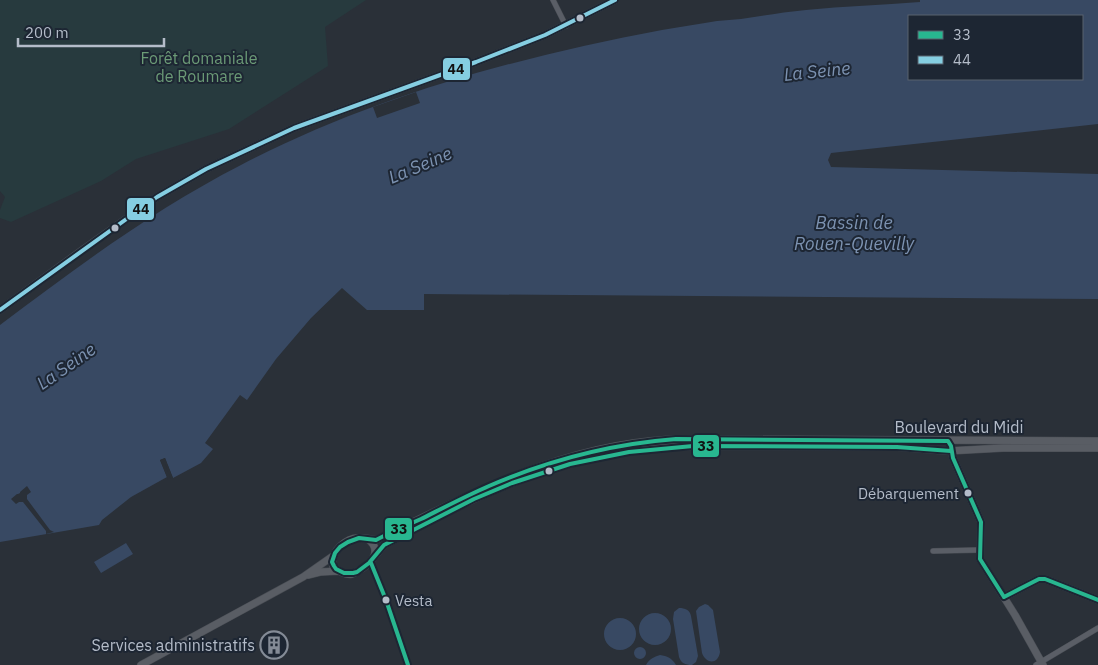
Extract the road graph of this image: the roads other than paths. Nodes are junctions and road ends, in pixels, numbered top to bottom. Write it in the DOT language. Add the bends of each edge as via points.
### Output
graph roads {
  1 [pos="553,0"];
  2 [pos="616,0"];
  3 [pos="566,26"];
  4 [pos="0,310"];
  5 [pos="670,440"];
  6 [pos="1098,441"];
  7 [pos="950,446"];
  8 [pos="605,448"];
  9 [pos="1098,448"];
  10 [pos="617,452"];
  11 [pos="368,539"];
  12 [pos="980,548"];
  13 [pos="933,551"];
  14 [pos="333,556"];
  15 [pos="372,560"];
  16 [pos="340,571"];
  17 [pos="303,577"];
  18 [pos="1004,597"];
  19 [pos="1098,600"];
  20 [pos="1098,628"];
  21 [pos="1040,664"];
  22 [pos="141,665"];
  23 [pos="408,665"];
  1 -- 3 [label="street"];
  2 -- 3 [label="main road"];
  3 -- 4 [label="main road" via="294,128 206,168 152,200"];
  5 -- 7 [label="main road, Boulevard du Midi"];
  5 -- 8 [label="main road, Boulevard du Midi"];
  5 -- 10 [label="main road, Boulevard du Midi"];
  6 -- 7 [label="main road, Boulevard du Midi" via="1011,441"];
  7 -- 9 [label="main road, Boulevard du Midi"];
  7 -- 10 [label="main road, Boulevard du Midi" via="701,446"];
  7 -- 12 [label="main road" via="980,518"];
  8 -- 10 [label="main road, Boulevard du Midi"];
  8 -- 11 [label="main road, Boulevard du Midi" via="509,477 376,540"];
  10 -- 15 [label="main road, Boulevard du Midi" via="557,467 491,492 384,545"];
  11 -- 14 [label="main road" via="359,537 347,542"];
  11 -- 15 [label="main road" via="375,549"];
  12 -- 13 [label="street"];
  12 -- 18 [label="main road" via="980,559"];
  14 -- 16 [label="main road" via="334,566"];
  14 -- 17 [label="main road"];
  15 -- 16 [label="main road" via="351,574"];
  15 -- 23 [label="street"];
  16 -- 17 [label="main road"];
  17 -- 22 [label="main road"];
  18 -- 19 [label="main road" via="1045,579"];
  18 -- 21 [label="main road"];
  20 -- 21 [label="street"];
}
